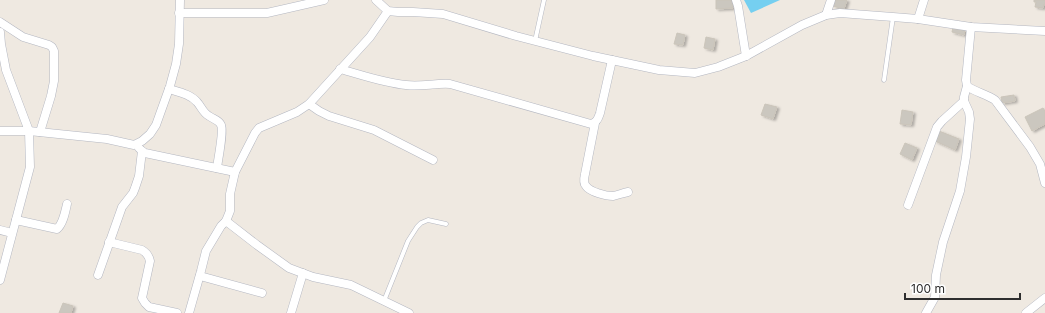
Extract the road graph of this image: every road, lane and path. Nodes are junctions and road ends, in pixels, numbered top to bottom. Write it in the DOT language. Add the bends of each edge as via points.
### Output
graph roads {
  1 [pos="180,0"];
  2 [pos="324,0"];
  3 [pos="376,0"];
  4 [pos="544,0"];
  5 [pos="736,0"];
  6 [pos="831,0"];
  7 [pos="924,0"];
  8 [pos="388,11"];
  9 [pos="179,13"];
  10 [pos="826,15"];
  11 [pos="893,17"];
  12 [pos="918,19"];
  13 [pos="0,22"];
  14 [pos="971,27"];
  15 [pos="1045,31"];
  16 [pos="0,32"];
  17 [pos="535,41"];
  18 [pos="746,56"];
  19 [pos="612,60"];
  20 [pos="340,69"];
  21 [pos="3,70"];
  22 [pos="884,80"];
  23 [pos="967,86"];
  24 [pos="169,89"];
  25 [pos="964,102"];
  26 [pos="309,104"];
  27 [pos="595,123"];
  28 [pos="0,131"];
  29 [pos="29,131"];
  30 [pos="40,132"];
  31 [pos="137,143"];
  32 [pos="142,151"];
  33 [pos="433,160"];
  34 [pos="217,168"];
  35 [pos="234,172"];
  36 [pos="1045,183"];
  37 [pos="628,192"];
  38 [pos="67,204"];
  39 [pos="908,205"];
  40 [pos="16,220"];
  41 [pos="226,221"];
  42 [pos="446,224"];
  43 [pos="0,230"];
  44 [pos="12,232"];
  45 [pos="109,242"];
  46 [pos="303,273"];
  47 [pos="98,275"];
  48 [pos="200,276"];
  49 [pos="0,280"];
  50 [pos="262,293"];
  51 [pos="1045,298"];
  52 [pos="384,301"];
  53 [pos="177,313"];
  54 [pos="189,313"];
  55 [pos="291,313"];
  56 [pos="409,313"];
  57 [pos="926,313"];
  58 [pos="1026,313"];
  1 -- 9 [label="street"];
  2 -- 9 [label="street" via="266,13"];
  3 -- 8 [label="street"];
  4 -- 17 [label="lane"];
  5 -- 18 [label="street"];
  6 -- 10 [label="street"];
  7 -- 12 [label="street"];
  8 -- 17 [label="street" via="442,14"];
  8 -- 20 [label="street" via="370,37"];
  9 -- 24 [label="street" via="179,44"];
  10 -- 11 [label="street" via="840,13"];
  10 -- 18 [label="street" via="802,25"];
  11 -- 12 [label="street"];
  11 -- 22 [label="lane"];
  12 -- 14 [label="street"];
  13 -- 30 [label="street" via="23,37 49,45 54,51 54,81"];
  14 -- 15 [label="street"];
  14 -- 23 [label="street"];
  16 -- 21 [label="street"];
  17 -- 19 [label="street"];
  18 -- 19 [label="street" via="696,73 659,70"];
  19 -- 27 [label="street" via="600,113"];
  20 -- 26 [label="street"];
  20 -- 27 [label="street" via="408,86 450,84 586,123"];
  21 -- 29 [label="street"];
  23 -- 25 [label="street"];
  23 -- 36 [label="street" via="995,100 1030,147 1040,164"];
  24 -- 31 [label="street" via="156,125 150,134"];
  24 -- 34 [label="street" via="192,98 209,117 221,123"];
  25 -- 39 [label="street" via="937,127"];
  25 -- 57 [label="street" via="970,119 960,191 943,242 936,275 935,298"];
  26 -- 33 [label="street" via="329,116 374,130"];
  26 -- 35 [label="street" via="297,112 259,128"];
  27 -- 37 [label="street" via="585,186 606,196"];
  28 -- 29 [label="street"];
  29 -- 30 [label="street"];
  29 -- 40 [label="street" via="30,167"];
  30 -- 31 [label="street" via="107,139 134,145"];
  31 -- 32 [label="street"];
  32 -- 34 [label="street"];
  32 -- 45 [label="street" via="135,188 122,207"];
  34 -- 35 [label="street"];
  35 -- 41 [label="street" via="230,211"];
  38 -- 40 [label="street" via="57,230"];
  40 -- 44 [label="street"];
  41 -- 46 [label="street" via="289,268"];
  41 -- 48 [label="street" via="206,251"];
  42 -- 52 [label="lane" via="428,220 417,227 408,241"];
  43 -- 44 [label="street"];
  44 -- 49 [label="street"];
  45 -- 47 [label="street"];
  45 -- 53 [label="street" via="146,253 150,261 142,298 148,307"];
  46 -- 52 [label="street" via="313,278 350,285"];
  46 -- 55 [label="street"];
  48 -- 50 [label="street"];
  48 -- 54 [label="street"];
  51 -- 58 [label="street"];
  52 -- 56 [label="street"];
}
